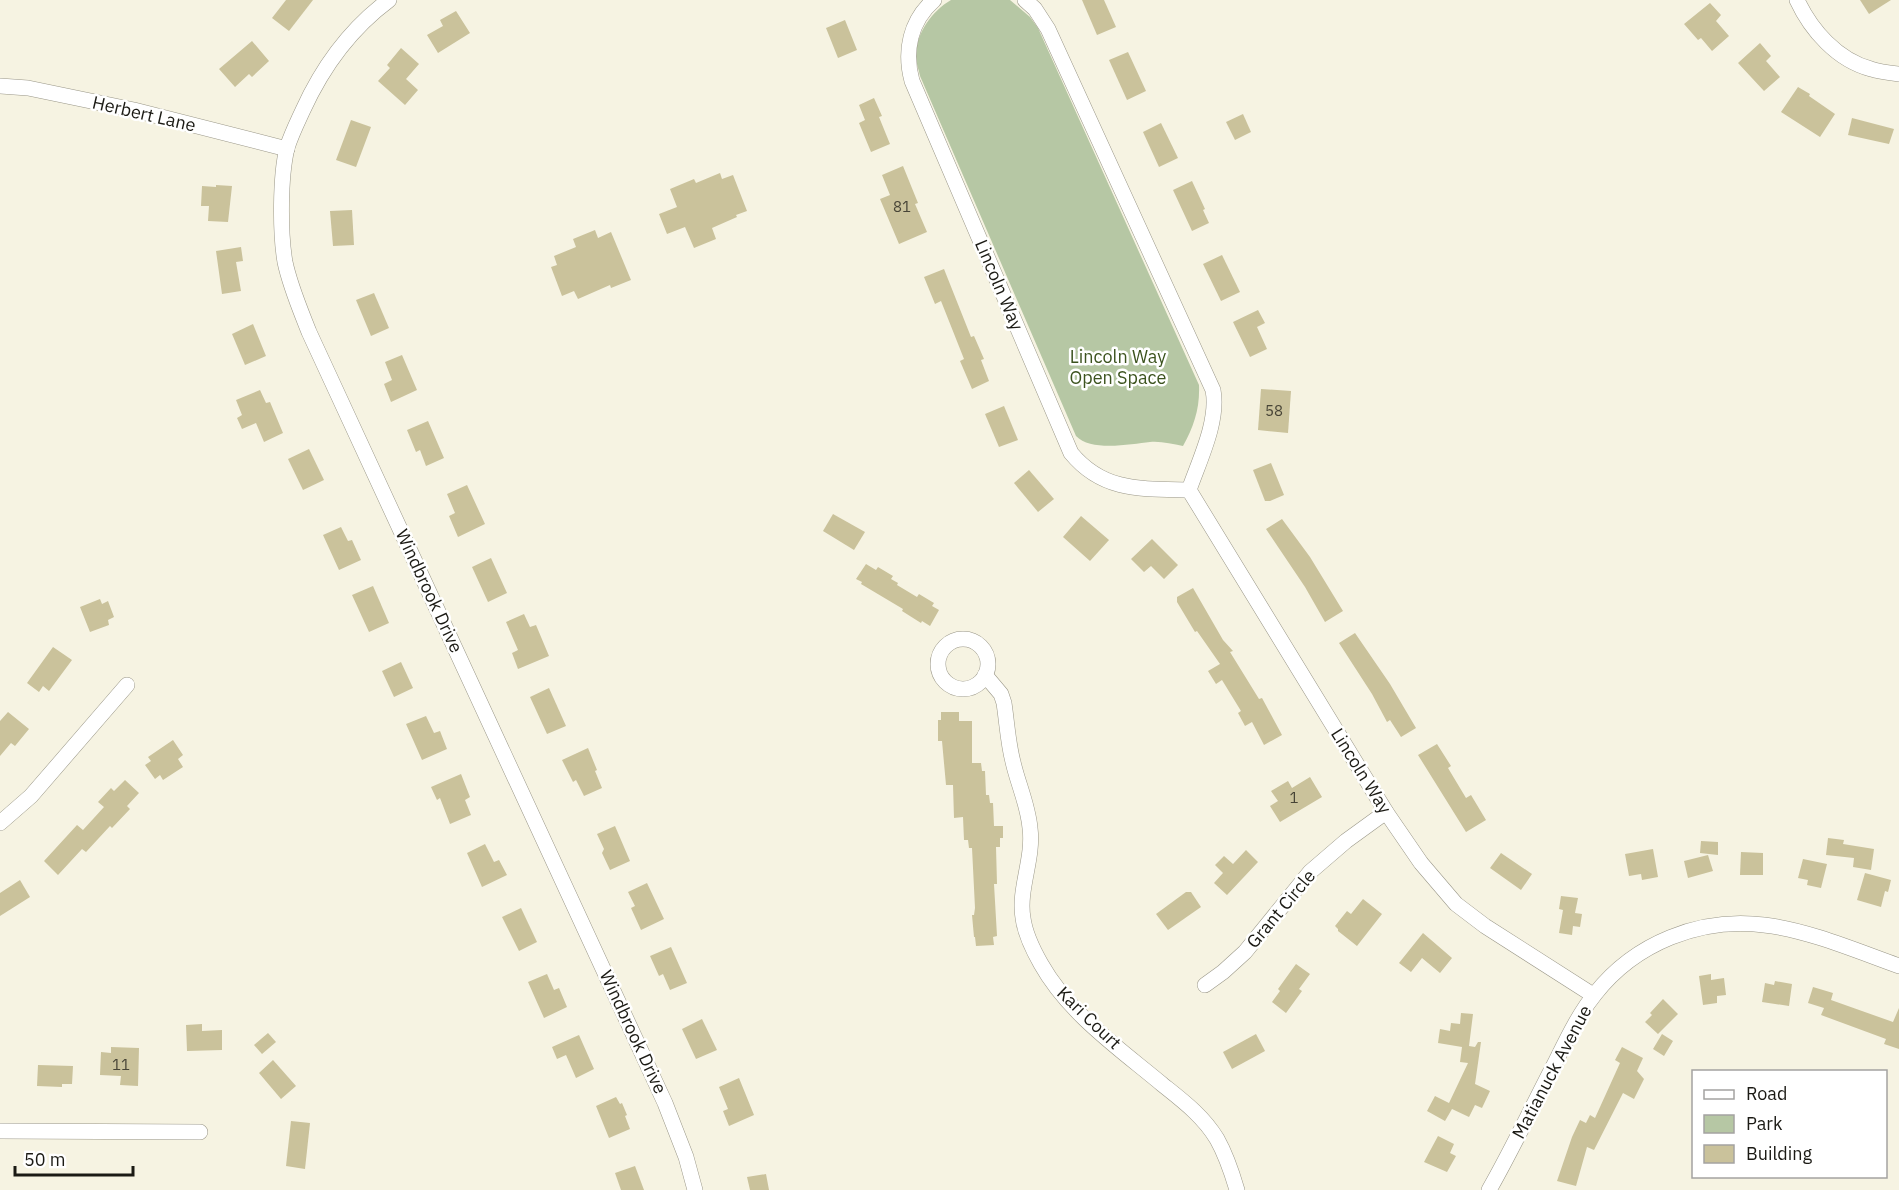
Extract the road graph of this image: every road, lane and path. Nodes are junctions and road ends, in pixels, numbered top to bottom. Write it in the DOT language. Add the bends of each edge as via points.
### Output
graph roads {
  1 [pos="389,0"];
  2 [pos="934,0"];
  3 [pos="1025,0"];
  4 [pos="1797,0"];
  5 [pos="1899,74"];
  6 [pos="0,86"];
  7 [pos="287,149"];
  8 [pos="1189,490"];
  9 [pos="985,675"];
  10 [pos="127,685"];
  11 [pos="1386,812"];
  12 [pos="0,823"];
  13 [pos="1899,966"];
  14 [pos="1205,985"];
  15 [pos="1593,995"];
  16 [pos="0,1131"];
  17 [pos="200,1132"];
  18 [pos="695,1190"];
  19 [pos="1237,1190"];
  20 [pos="1489,1190"];
  1 -- 7 [label="street, Windbrook Drive" via="357,27 330,59 306,102"];
  2 -- 8 [label="street, Lincoln Way" via="911,34 907,58 912,81 1071,453 1097,477 1117,484"];
  3 -- 8 [label="street" via="1048,29 1213,390 1214,412 1207,442"];
  4 -- 5 [label="street" via="1822,39 1844,57 1869,69"];
  6 -- 7 [label="street, Herbert Lane" via="134,110"];
  7 -- 18 [label="street, Windbrook Drive" via="283,241 296,299 665,1103"];
  8 -- 11 [label="street, Lincoln Way"];
  9 -- 19 [label="street, Kari Court" via="1004,703 1013,762 1029,817 1031,845 1022,916 1035,951 1072,1006 1203,1120 1221,1147"];
  10 -- 12 [label="street" via="31,796"];
  11 -- 14 [label="street, Grant Circle" via="1310,872 1245,952"];
  11 -- 15 [label="street, Lincoln Way" via="1421,863 1456,904"];
  13 -- 15 [label="street, Matianuck Avenue" via="1783,928 1724,924 1691,930 1648,948 1618,969"];
  15 -- 20 [label="street, Matianuck Avenue"];
  16 -- 17 [label="street"];
}
